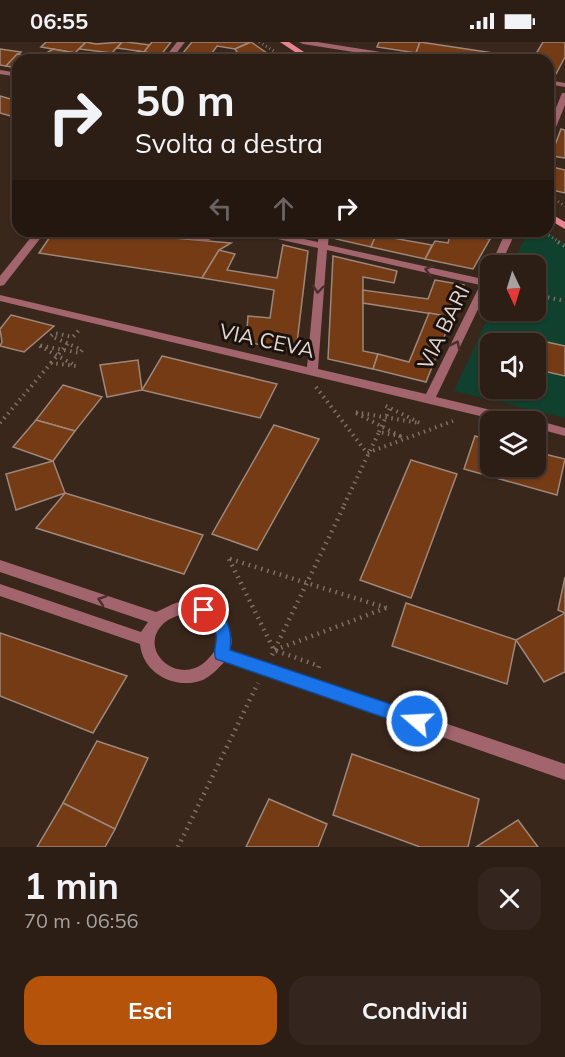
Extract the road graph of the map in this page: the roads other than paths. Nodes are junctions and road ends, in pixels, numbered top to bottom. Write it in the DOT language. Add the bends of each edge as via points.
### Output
graph roads {
  1 [pos="181,42"];
  2 [pos="284,42"];
  3 [pos="303,42"];
  4 [pos="371,42"];
  5 [pos="368,51"];
  6 [pos="172,54"];
  7 [pos="303,54"];
  8 [pos="367,54"];
  9 [pos="385,54"];
  10 [pos="565,95"];
  11 [pos="554,122"];
  12 [pos="36,237"];
  13 [pos="283,237"];
  14 [pos="323,237"];
  15 [pos="509,237"];
  16 [pos="322,245"];
  17 [pos="500,255"];
  18 [pos="480,276"];
  19 [pos="0,283"];
  20 [pos="480,295"];
  21 [pos="0,298"];
  22 [pos="306,368"];
  23 [pos="430,398"];
  24 [pos="481,411"];
  25 [pos="546,427"];
  26 [pos="565,432"];
  27 [pos="0,566"];
  28 [pos="0,590"];
  29 [pos="158,619"];
  30 [pos="146,640"];
  31 [pos="222,654"];
  32 [pos="565,771"];
  1 -- 6 [label="street"];
  2 -- 7 [label="main road"];
  3 -- 5 [label="street"];
  4 -- 5 [label="street"];
  5 -- 8 [label="street"];
  5 -- 9 [label="street"];
  10 -- 11 [label="street"];
  12 -- 19 [label="street"];
  13 -- 16 [label="street"];
  14 -- 16 [label="street"];
  15 -- 17 [label="street"];
  18 -- 16 [label="street, one-way"];
  16 -- 22 [label="street, one-way"];
  23 -- 20 [label="street, VIA BARI, one-way"];
  21 -- 22 [label="street, VIA CEVA"];
  22 -- 23 [label="street, VIA CEVA"];
  23 -- 24 [label="street, VIA CEVA"];
  25 -- 26 [label="street"];
  29 -- 27 [label="street, one-way"];
  28 -- 30 [label="street"];
  29 -- 30 [label="street"];
  29 -- 31 [label="street" via="183,607 204,610 215,617 225,633"];
  30 -- 31 [label="street" via="149,656 158,669 176,676 207,671"];
  31 -- 32 [label="street"];
}
